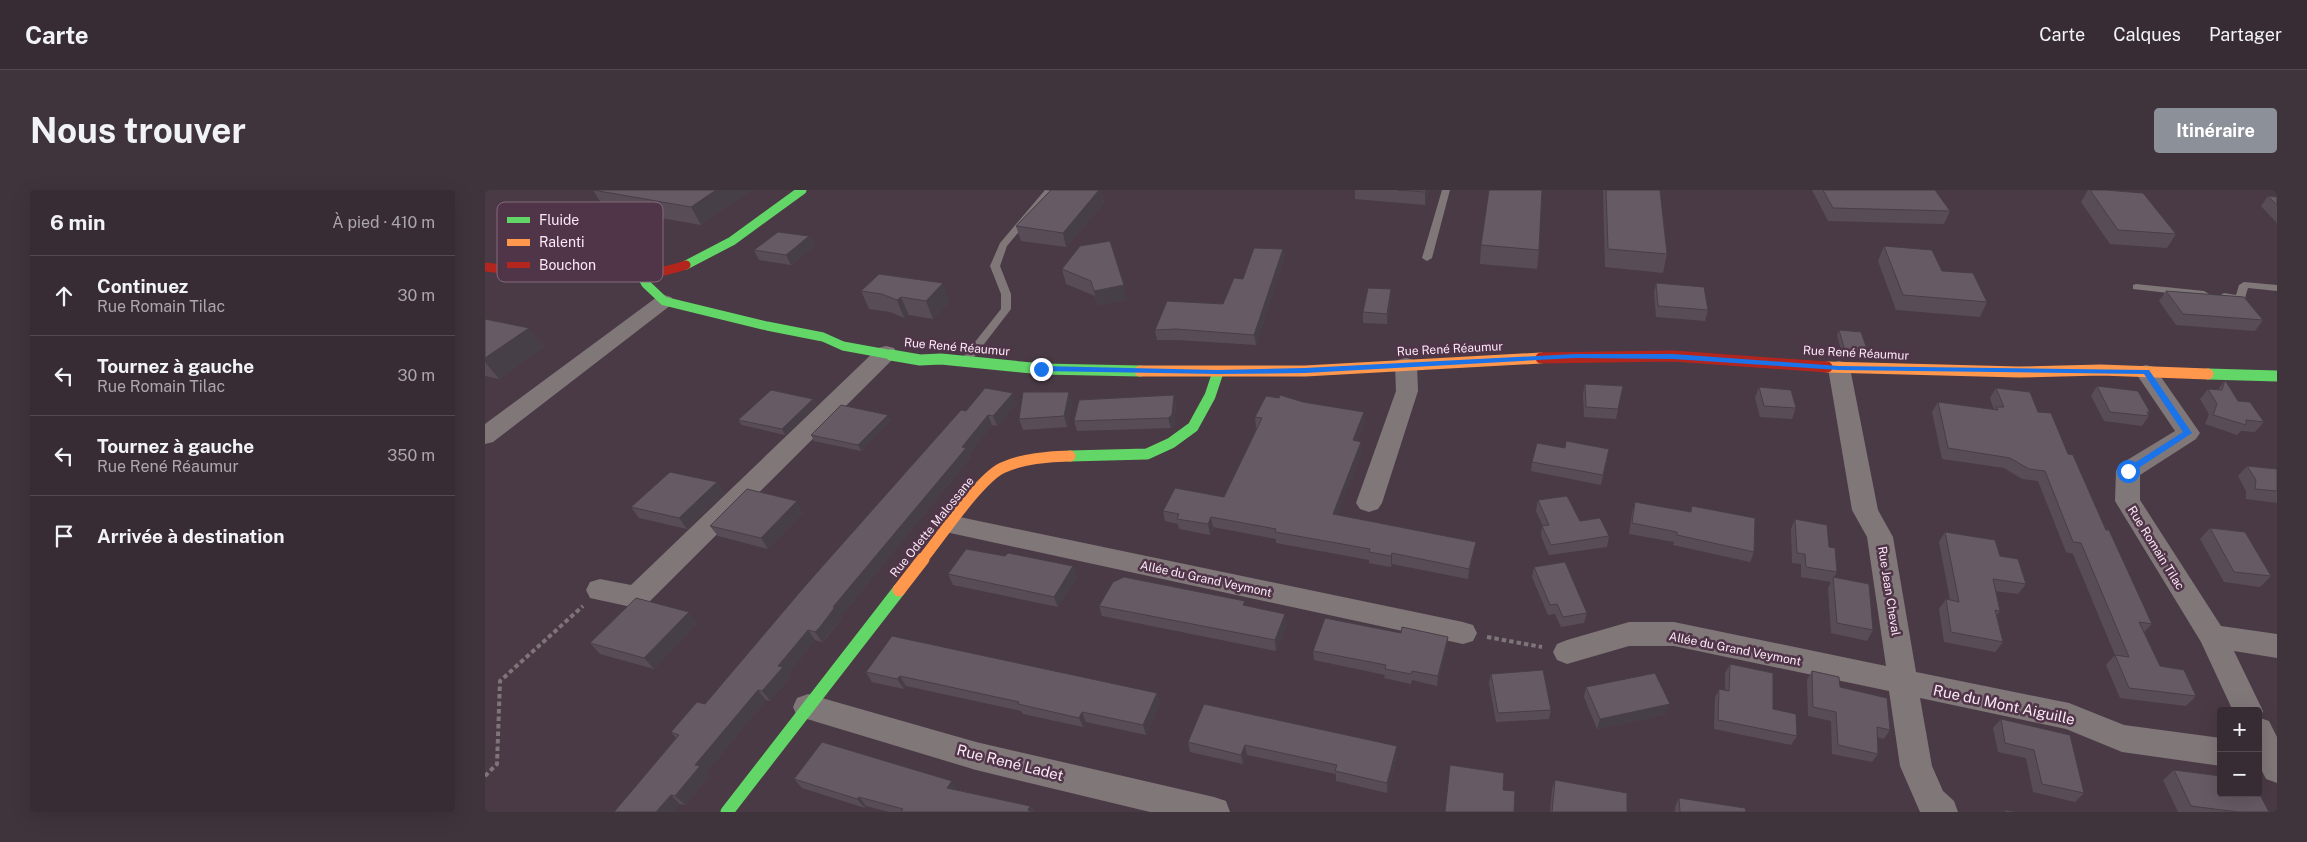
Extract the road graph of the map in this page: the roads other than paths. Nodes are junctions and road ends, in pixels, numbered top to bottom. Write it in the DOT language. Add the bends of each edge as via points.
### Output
graph roads {
  1 [pos="802,190"];
  2 [pos="1446,190"];
  3 [pos="1049,191"];
  4 [pos="1427,258"];
  5 [pos="663,271"];
  6 [pos="645,282"];
  7 [pos="2136,287"];
  8 [pos="2277,288"];
  9 [pos="664,300"];
  10 [pos="886,353"];
  11 [pos="964,363"];
  12 [pos="1406,365"];
  13 [pos="1839,368"];
  14 [pos="1218,372"];
  15 [pos="2146,372"];
  16 [pos="2277,376"];
  17 [pos="485,436"];
  18 [pos="1369,503"];
  19 [pos="950,524"];
  20 [pos="600,590"];
  21 [pos="1463,633"];
  22 [pos="2212,636"];
  23 [pos="2277,646"];
  24 [pos="1567,652"];
  25 [pos="1903,683"];
  26 [pos="808,707"];
  27 [pos="2246,707"];
  28 [pos="2262,742"];
  29 [pos="2217,751"];
  30 [pos="2269,762"];
  31 [pos="727,812"];
  32 [pos="1214,812"];
  33 [pos="1942,812"];
  1 -- 5 [label="street" via="703,258"];
  2 -- 4 [label="lane"];
  3 -- 11 [label="lane" via="1003,245 995,266 1006,294 1006,309"];
  6 -- 9 [label="street, Rue René Réaumur"];
  7 -- 8 [label="lane" via="2240,298 2244,285"];
  9 -- 10 [label="street, Rue René Réaumur" via="823,337 843,346"];
  9 -- 17 [label="street"];
  10 -- 11 [label="street, Rue René Réaumur" via="920,360"];
  10 -- 20 [label="street" via="635,597"];
  11 -- 14 [label="street, Rue René Réaumur" via="1041,369"];
  12 -- 13 [label="street, Rue René Réaumur" via="1575,356 1664,356"];
  12 -- 14 [label="street, Rue René Réaumur"];
  12 -- 18 [label="street" via="1407,391"];
  13 -- 15 [label="street, Rue René Réaumur"];
  13 -- 25 [label="street, Rue Jean Cheval" via="1865,510 1880,536"];
  14 -- 19 [label="street, Rue Odette Malossane" via="1210,396 1193,427 1171,443 1147,454 1049,456 1002,468 981,485"];
  15 -- 16 [label="street, Rue René Réaumur"];
  15 -- 22 [label="street, Rue Romain Tilac" via="2188,433 2128,471 2127,501"];
  19 -- 21 [label="street, Allée du Grand Veymont"];
  19 -- 26 [label="street, Rue Odette Malossane"];
  22 -- 23 [label="street"];
  22 -- 27 [label="street"];
  24 -- 25 [label="street, Allée du Grand Veymont" via="1629,634 1674,634"];
  25 -- 29 [label="street, Rue du Mont Aiguille" via="2069,716 2122,738"];
  25 -- 33 [label="street, Rue Jean Cheval" via="1916,766 1932,802"];
  26 -- 31 [label="street, Rue Odette Malossane"];
  26 -- 32 [label="street, Rue René Ladet" via="976,756"];
  28 -- 30 [label="street"];
}
